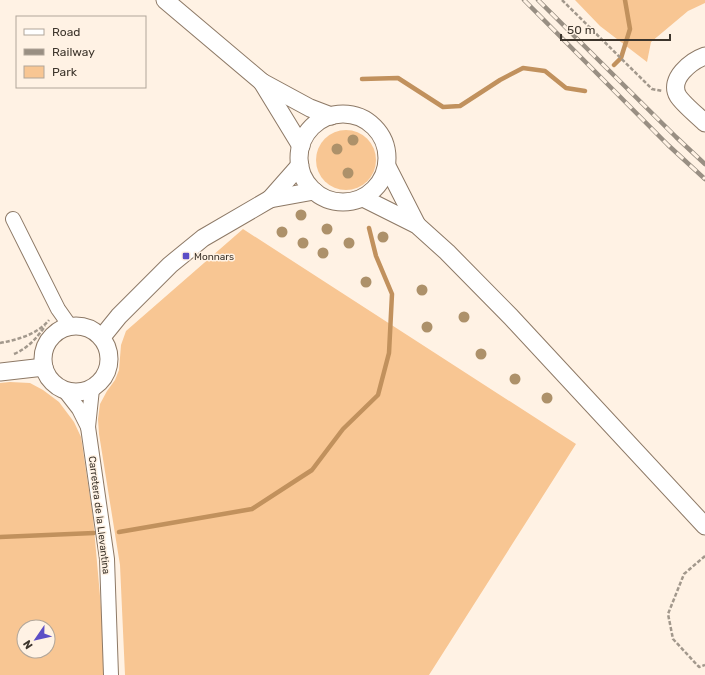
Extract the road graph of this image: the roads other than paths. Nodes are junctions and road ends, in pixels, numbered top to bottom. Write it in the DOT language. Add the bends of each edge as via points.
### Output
graph roads {
  1 [pos="165,0"];
  2 [pos="705,56"];
  3 [pos="262,82"];
  4 [pos="331,116"];
  5 [pos="705,123"];
  6 [pos="301,146"];
  7 [pos="300,165"];
  8 [pos="387,166"];
  9 [pos="314,191"];
  10 [pos="363,198"];
  11 [pos="270,199"];
  12 [pos="13,219"];
  13 [pos="417,225"];
  14 [pos="70,326"];
  15 [pos="102,337"];
  16 [pos="44,367"];
  17 [pos="0,372"];
  18 [pos="92,389"];
  19 [pos="65,390"];
  20 [pos="88,427"];
  21 [pos="705,526"];
  22 [pos="111,675"];
  1 -- 3 [label="street"];
  2 -- 5 [label="street" via="684,69 676,85 678,96"];
  3 -- 4 [label="street" via="310,108"];
  3 -- 6 [label="street"];
  4 -- 6 [label="street" via="318,122 307,132"];
  4 -- 8 [label="street" via="348,114 363,118 375,127 381,134 387,151"];
  6 -- 7 [label="street"];
  7 -- 9 [label="street" via="304,179"];
  7 -- 11 [label="street"];
  8 -- 10 [label="street" via="383,179 376,189"];
  8 -- 13 [label="street"];
  9 -- 10 [label="street" via="328,200 346,203"];
  9 -- 11 [label="street"];
  10 -- 13 [label="street"];
  11 -- 15 [label="street" via="203,238 170,265"];
  12 -- 14 [label="street" via="58,309"];
  13 -- 21 [label="street" via="511,318"];
  14 -- 15 [label="street" via="87,328"];
  14 -- 16 [label="street" via="52,336 43,356"];
  15 -- 18 [label="street" via="110,355 109,365 106,375"];
  16 -- 17 [label="street"];
  16 -- 19 [label="street" via="48,377"];
  18 -- 19 [label="street" via="83,392"];
  18 -- 20 [label="street, Carretera de la Llevantina"];
  19 -- 20 [label="street, Carretera de la Llevantina"];
  20 -- 22 [label="street, Carretera de la Llevantina" via="107,559"];
}
